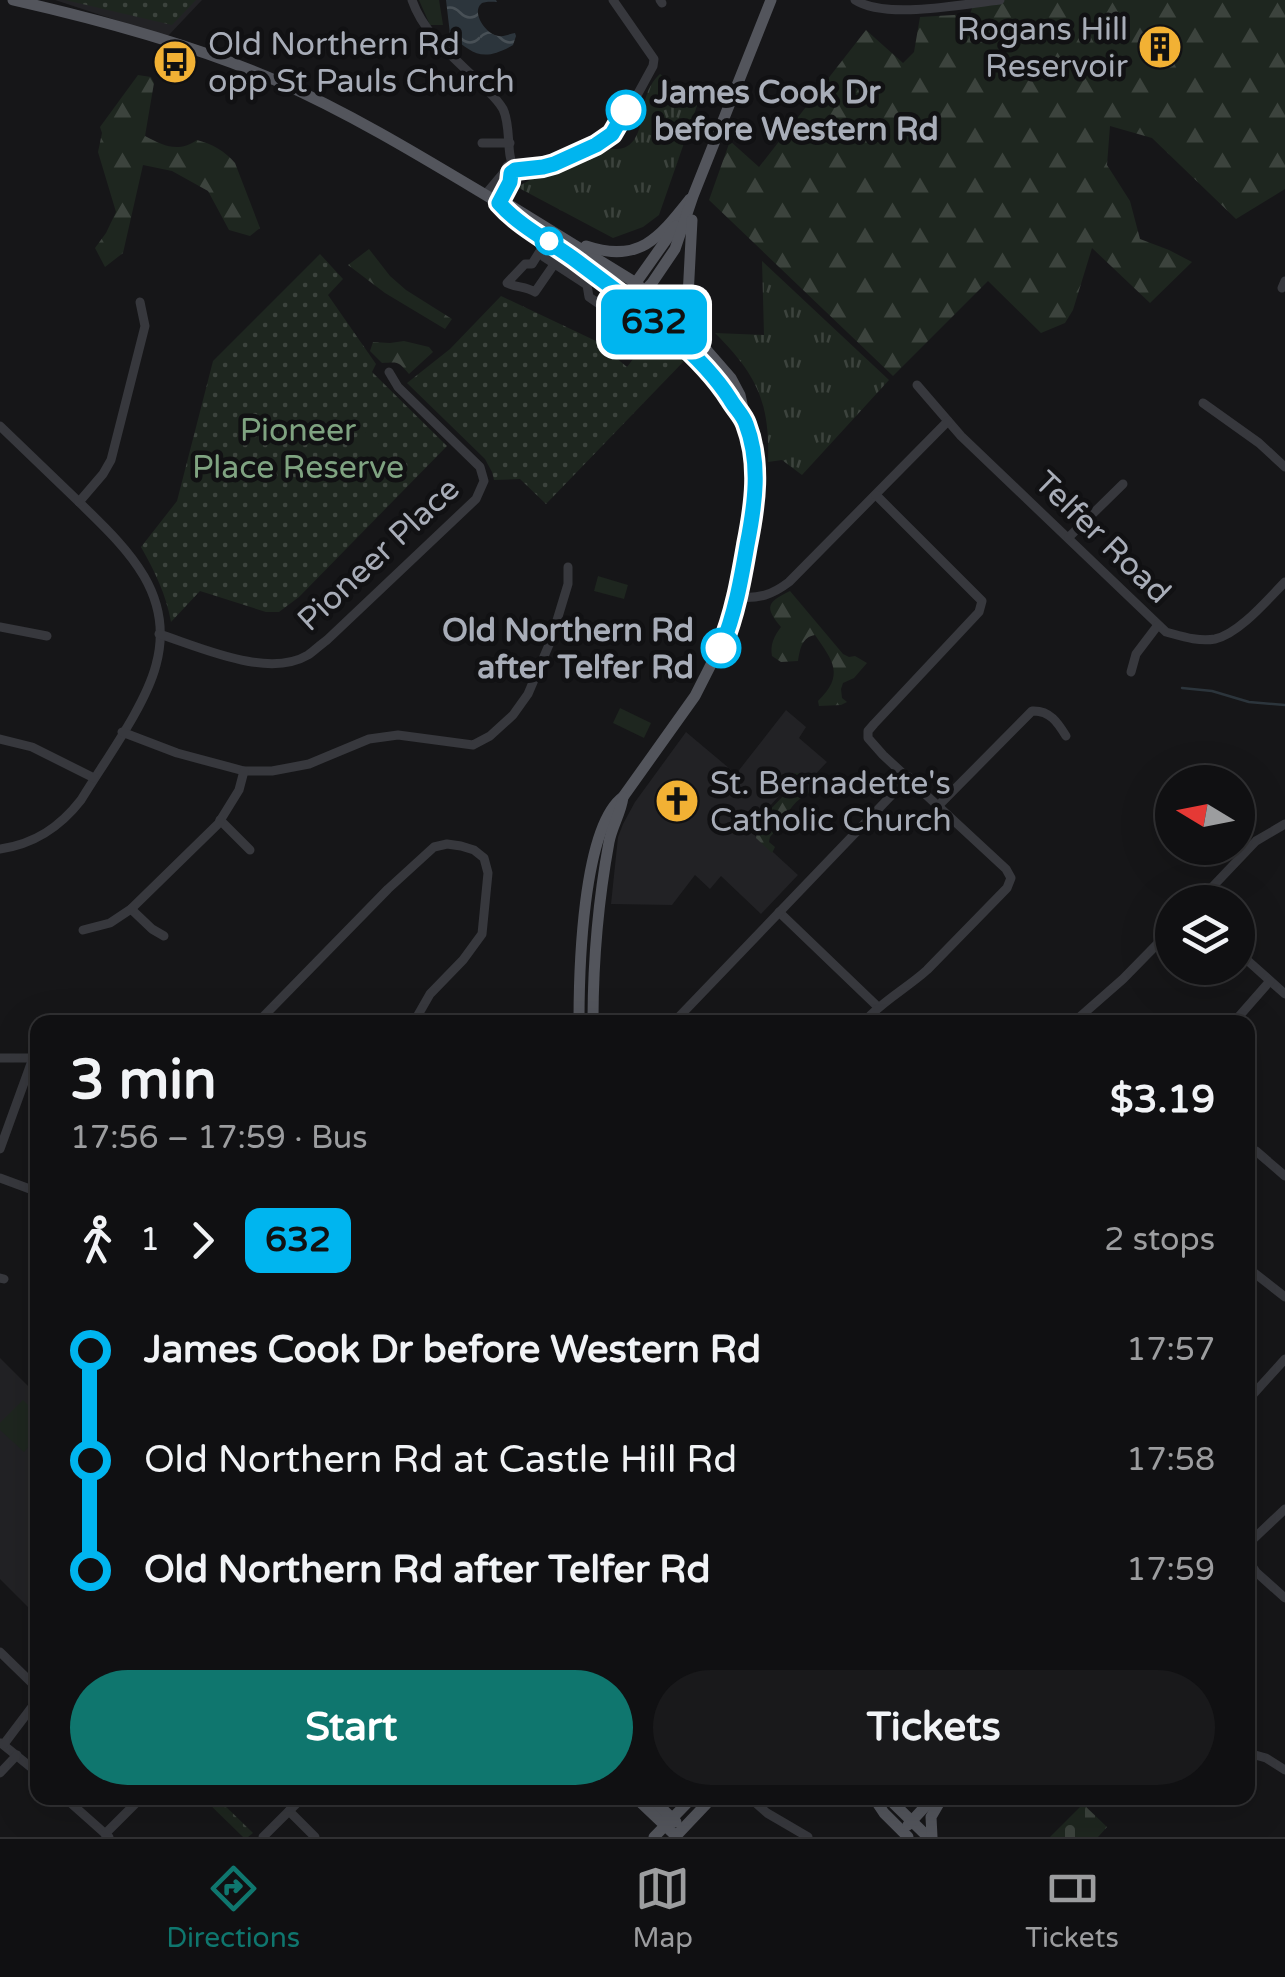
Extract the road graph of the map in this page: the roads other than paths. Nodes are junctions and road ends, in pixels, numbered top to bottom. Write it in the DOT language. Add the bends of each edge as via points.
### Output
graph roads {
  1 [pos="14,0"];
  2 [pos="412,0"];
  3 [pos="613,0"];
  4 [pos="771,0"];
  5 [pos="855,0"];
  6 [pos="1000,0"];
  7 [pos="482,143"];
  8 [pos="510,143"];
  9 [pos="511,169"];
  10 [pos="486,195"];
  11 [pos="693,196"];
  12 [pos="499,203"];
  13 [pos="565,238"];
  14 [pos="549,241"];
  15 [pos="555,263"];
  16 [pos="641,287"];
  17 [pos="628,301"];
  18 [pos="140,302"];
  19 [pos="605,308"];
  20 [pos="692,334"];
  21 [pos="389,372"];
  22 [pos="917,385"];
  23 [pos="1203,404"];
  24 [pos="948,421"];
  25 [pos="746,422"];
  26 [pos="0,426"];
  27 [pos="1285,467"];
  28 [pos="1123,484"];
  29 [pos="876,495"];
  30 [pos="79,502"];
  31 [pos="1069,538"];
  32 [pos="568,566"];
  33 [pos="1285,582"];
  34 [pos="737,598"];
  35 [pos="1158,625"];
  36 [pos="0,627"];
  37 [pos="160,634"];
  38 [pos="47,636"];
  39 [pos="1131,672"];
  40 [pos="122,732"];
  41 [pos="1066,736"];
  42 [pos="0,739"];
  43 [pos="244,771"];
  44 [pos="94,778"];
  45 [pos="909,778"];
  46 [pos="938,806"];
  47 [pos="220,820"];
  48 [pos="1285,824"];
  49 [pos="0,849"];
  50 [pos="250,850"];
  51 [pos="1214,885"];
  52 [pos="131,909"];
  53 [pos="779,912"];
  54 [pos="84,930"];
  55 [pos="164,936"];
  56 [pos="1155,946"];
  57 [pos="1255,967"];
  58 [pos="1270,981"];
  59 [pos="1285,994"];
  60 [pos="878,1007"];
  61 [pos="265,1015"];
  62 [pos="418,1015"];
  63 [pos="582,1015"];
  64 [pos="681,1015"];
  65 [pos="871,1015"];
  66 [pos="1082,1015"];
  67 [pos="1240,1015"];
  68 [pos="0,1058"];
  69 [pos="30,1058"];
  70 [pos="30,1071"];
  71 [pos="0,1148"];
  72 [pos="1256,1151"];
  73 [pos="1285,1176"];
  74 [pos="0,1178"];
  75 [pos="30,1189"];
  76 [pos="1255,1273"];
  77 [pos="1285,1297"];
  78 [pos="1285,1360"];
  79 [pos="1255,1392"];
  80 [pos="1285,1509"];
  81 [pos="1255,1537"];
  82 [pos="1255,1570"];
  83 [pos="1285,1598"];
  84 [pos="0,1652"];
  85 [pos="30,1681"];
  86 [pos="30,1709"];
  87 [pos="2,1743"];
  88 [pos="1255,1755"];
  89 [pos="17,1756"];
  90 [pos="30,1767"];
  91 [pos="1285,1770"];
  92 [pos="0,1773"];
  93 [pos="74,1805"];
  94 [pos="135,1805"];
  95 [pos="296,1805"];
  96 [pos="640,1805"];
  97 [pos="646,1805"];
  98 [pos="657,1805"];
  99 [pos="686,1805"];
  100 [pos="705,1805"];
  101 [pos="758,1805"];
  102 [pos="879,1805"];
  103 [pos="895,1805"];
  104 [pos="917,1805"];
  105 [pos="924,1805"];
  106 [pos="938,1805"];
  107 [pos="289,1812"];
  108 [pos="909,1818"];
  109 [pos="670,1822"];
  110 [pos="678,1834"];
  111 [pos="900,1834"];
  112 [pos="107,1835"];
  113 [pos="263,1837"];
  114 [pos="315,1837"];
  115 [pos="646,1837"];
  116 [pos="654,1837"];
  117 [pos="808,1837"];
  118 [pos="930,1837"];
  1 -- 10 [label="main road" via="117,26 278,81"];
  2 -- 8 [label="street" via="432,35 502,108"];
  3 -- 9 [label="street" via="652,56 635,99 607,139 554,164"];
  4 -- 11 [label="main road"];
  5 -- 6 [label="street" via="879,10"];
  7 -- 8 [label="street"];
  8 -- 9 [label="street"];
  9 -- 10 [label="street"];
  9 -- 12 [label="street"];
  10 -- 12 [label="main road"];
  11 -- 13 [label="main road" via="667,228 635,250 605,252"];
  11 -- 16 [label="main road"];
  11 -- 20 [label="main road" via="687,316"];
  12 -- 13 [label="main road"];
  12 -- 14 [label="main road"];
  13 -- 16 [label="main road"];
  14 -- 15 [label="street" via="543,254"];
  14 -- 15 [label="street" via="508,282 535,292"];
  14 -- 17 [label="main road"];
  15 -- 19 [label="street" via="587,285"];
  16 -- 17 [label="main road"];
  16 -- 20 [label="main road"];
  17 -- 25 [label="main road" via="702,362"];
  18 -- 30 [label="street" via="145,326 111,460"];
  20 -- 25 [label="main road" via="731,378"];
  21 -- 37 [label="street, Pioneer Place" via="480,466 484,482 476,500 306,657 278,664 246,661"];
  22 -- 24 [label="street, Telfer Road"];
  23 -- 27 [label="street"];
  24 -- 29 [label="street"];
  24 -- 31 [label="street, Telfer Road"];
  25 -- 34 [label="main road" via="756,480"];
  26 -- 30 [label="street"];
  28 -- 31 [label="street"];
  29 -- 34 [label="street" via="778,591"];
  29 -- 45 [label="street" via="982,601 868,734"];
  30 -- 37 [label="street" via="140,568"];
  31 -- 35 [label="street, Telfer Road"];
  32 -- 43 [label="street" via="551,640 528,694 490,736 473,745 398,734 309,764"];
  33 -- 35 [label="street, Telfer Road" via="1218,638 1192,639"];
  34 -- 63 [label="main road" via="707,676 609,813 592,860"];
  35 -- 39 [label="street"];
  36 -- 38 [label="street"];
  37 -- 40 [label="street" via="147,692"];
  40 -- 43 [label="street"];
  40 -- 44 [label="street"];
  41 -- 46 [label="street" via="1052,716 1032,711"];
  42 -- 44 [label="street" via="32,746"];
  43 -- 47 [label="street"];
  44 -- 49 [label="street" via="54,828"];
  45 -- 46 [label="street"];
  45 -- 53 [label="street"];
  46 -- 60 [label="street" via="1006,869 1010,884 927,970"];
  47 -- 50 [label="street"];
  47 -- 52 [label="street"];
  48 -- 51 [label="street" via="1256,841"];
  52 -- 54 [label="street"];
  52 -- 55 [label="street"];
  53 -- 60 [label="street"];
  53 -- 64 [label="street"];
  56 -- 66 [label="street"];
  57 -- 58 [label="street"];
  58 -- 59 [label="street"];
  58 -- 67 [label="street"];
  60 -- 65 [label="street"];
  61 -- 62 [label="street" via="434,847 461,846 484,858 488,874 482,934"];
  68 -- 69 [label="street"];
  70 -- 71 [label="street"];
  72 -- 73 [label="street"];
  74 -- 75 [label="street"];
  76 -- 77 [label="street"];
  78 -- 79 [label="street"];
  80 -- 81 [label="street"];
  82 -- 83 [label="street"];
  84 -- 85 [label="street"];
  86 -- 87 [label="street"];
  87 -- 89 [label="street"];
  88 -- 91 [label="street"];
  89 -- 90 [label="street"];
  89 -- 92 [label="street"];
  93 -- 112 [label="street"];
  94 -- 112 [label="street"];
  95 -- 107 [label="street"];
  96 -- 115 [label="main road" via="650,1828"];
  97 -- 109 [label="main road"];
  98 -- 109 [label="main road"];
  99 -- 109 [label="main road"];
  100 -- 110 [label="main road"];
  101 -- 117 [label="street"];
  102 -- 111 [label="main road"];
  103 -- 108 [label="main road"];
  104 -- 108 [label="main road"];
  105 -- 108 [label="main road"];
  106 -- 118 [label="main road"];
  107 -- 113 [label="street"];
  107 -- 114 [label="street"];
  108 -- 111 [label="main road"];
  108 -- 118 [label="main road"];
  109 -- 110 [label="main road"];
  109 -- 116 [label="main road"];
}
